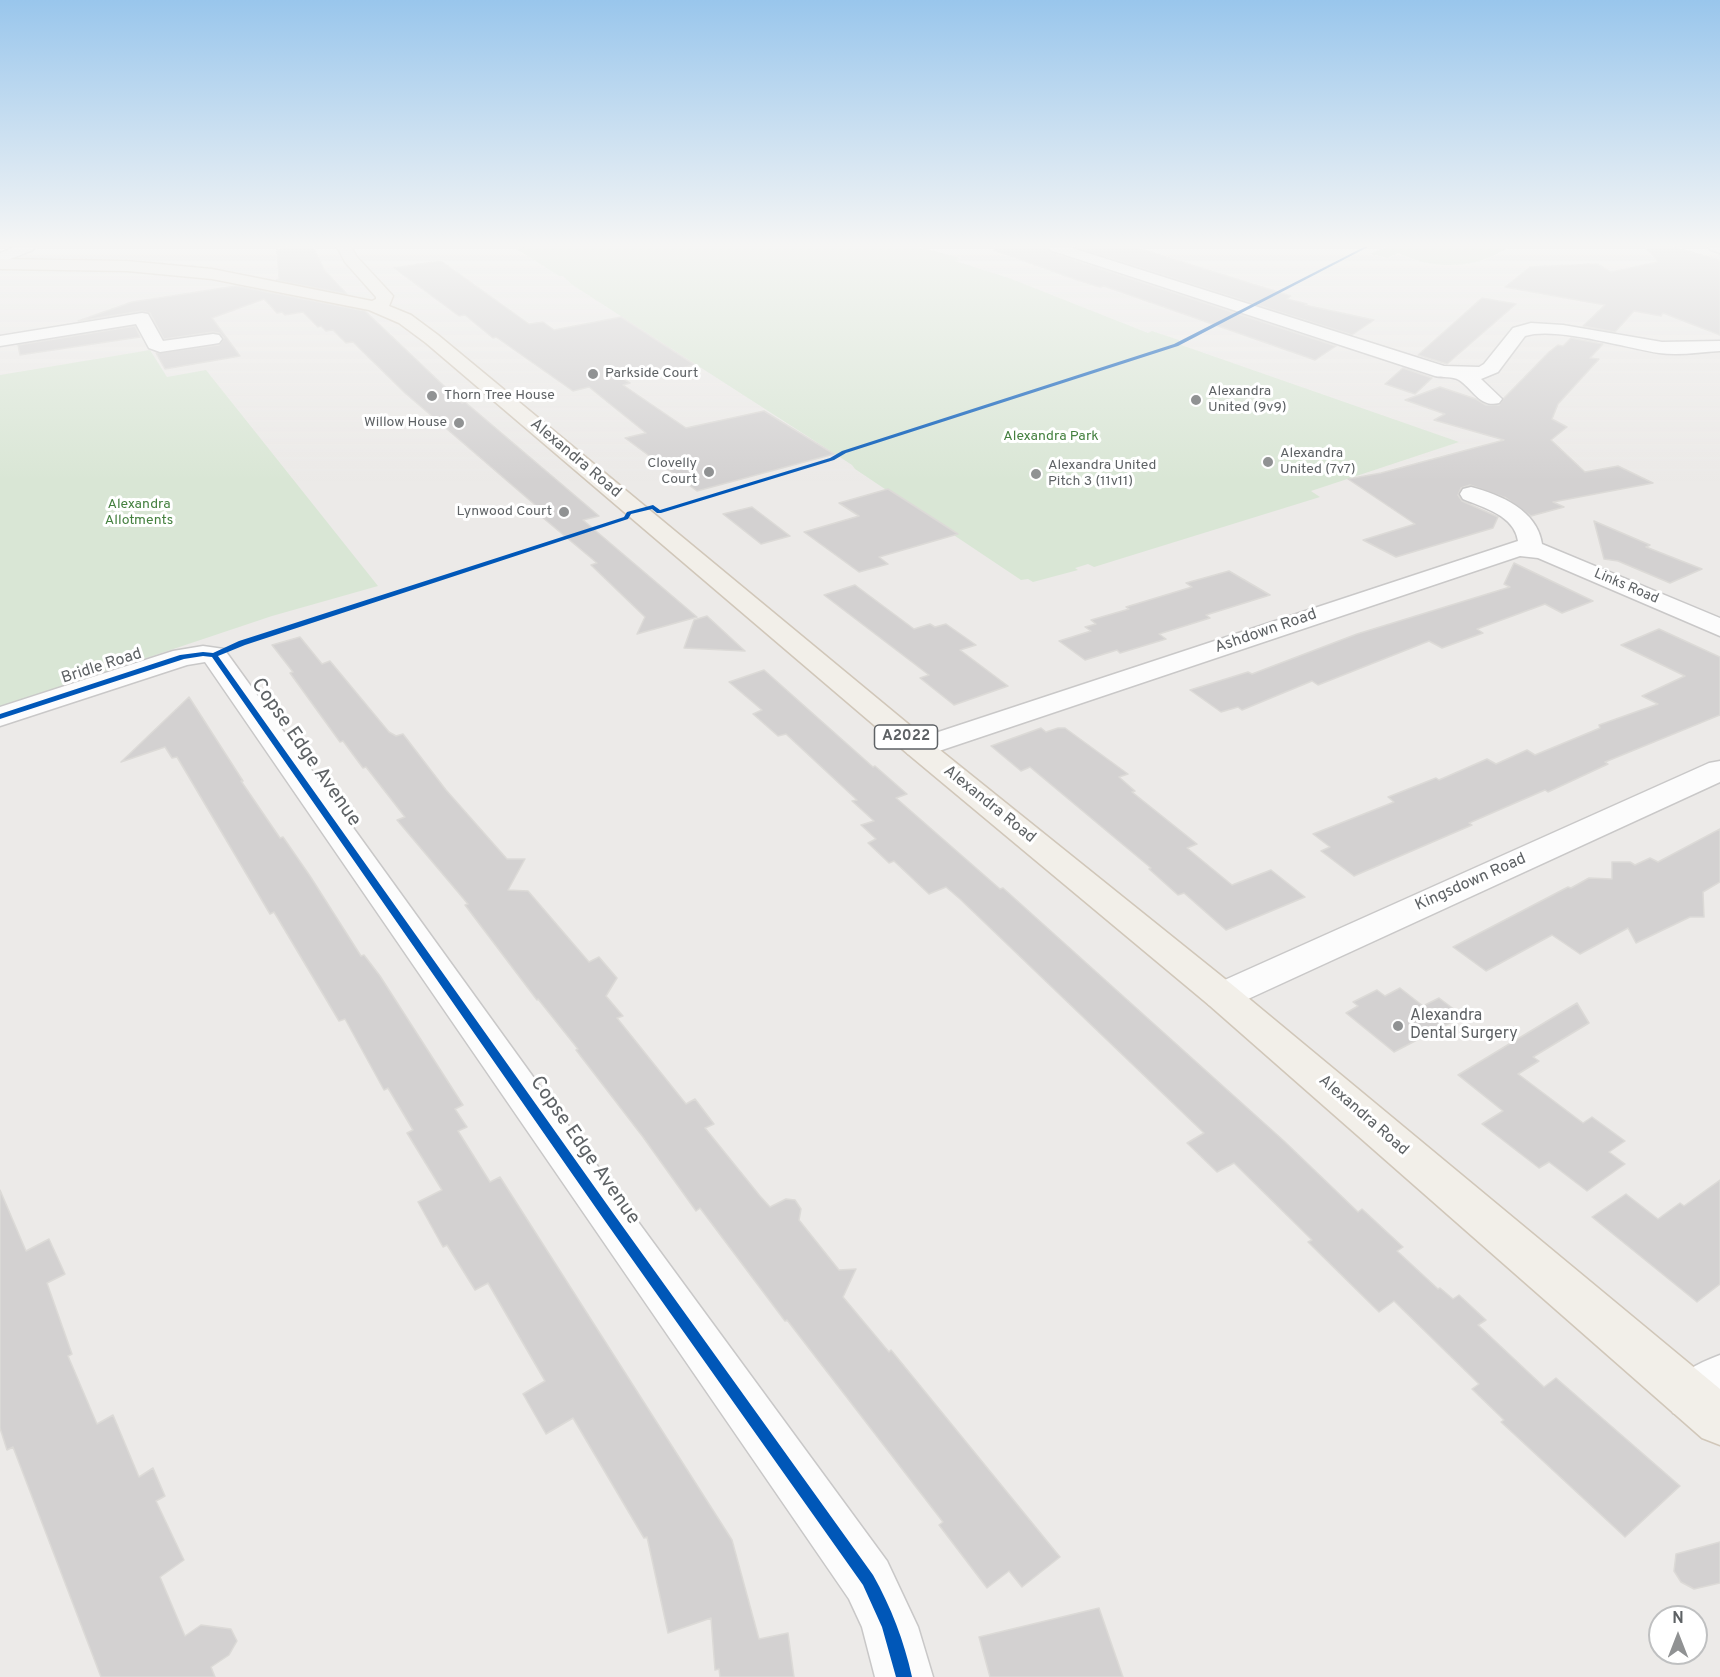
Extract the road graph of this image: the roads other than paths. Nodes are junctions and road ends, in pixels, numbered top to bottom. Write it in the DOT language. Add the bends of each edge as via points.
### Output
graph roads {
  1 [pos="97,325"];
  2 [pos="146,325"];
  3 [pos="413,325"];
  4 [pos="1294,325"];
  5 [pos="1535,325"];
  6 [pos="1537,328"];
  7 [pos="213,339"];
  8 [pos="0,341"];
  9 [pos="1720,346"];
  10 [pos="1464,374"];
  11 [pos="1492,399"];
  12 [pos="1471,494"];
  13 [pos="1531,549"];
  14 [pos="1720,628"];
  15 [pos="214,655"];
  16 [pos="0,717"];
  17 [pos="919,748"];
  18 [pos="1720,770"];
  19 [pos="1222,996"];
  20 [pos="1710,1398"];
  21 [pos="904,1677"];
  1 -- 8 [label="street"];
  2 -- 7 [label="street" via="160,347"];
  3 -- 17 [label="main road, Alexandra Road / A2022"];
  4 -- 10 [label="street" via="1423,368"];
  5 -- 6 [label="street"];
  6 -- 9 [label="street" via="1662,348"];
  6 -- 10 [label="street" via="1519,332 1491,369"];
  10 -- 11 [label="street"];
  12 -- 13 [label="street" via="1524,522"];
  13 -- 14 [label="street, Links Road"];
  13 -- 17 [label="street, Ashdown Road" via="1506,551"];
  15 -- 16 [label="street, Bridle Road" via="183,657"];
  15 -- 21 [label="street, Copse Edge Avenue" via="868,1580 883,1606"];
  17 -- 19 [label="main road, Alexandra Road / A2022"];
  18 -- 19 [label="street, Kingsdown Road"];
  19 -- 20 [label="main road, Alexandra Road / A2022"];
}
